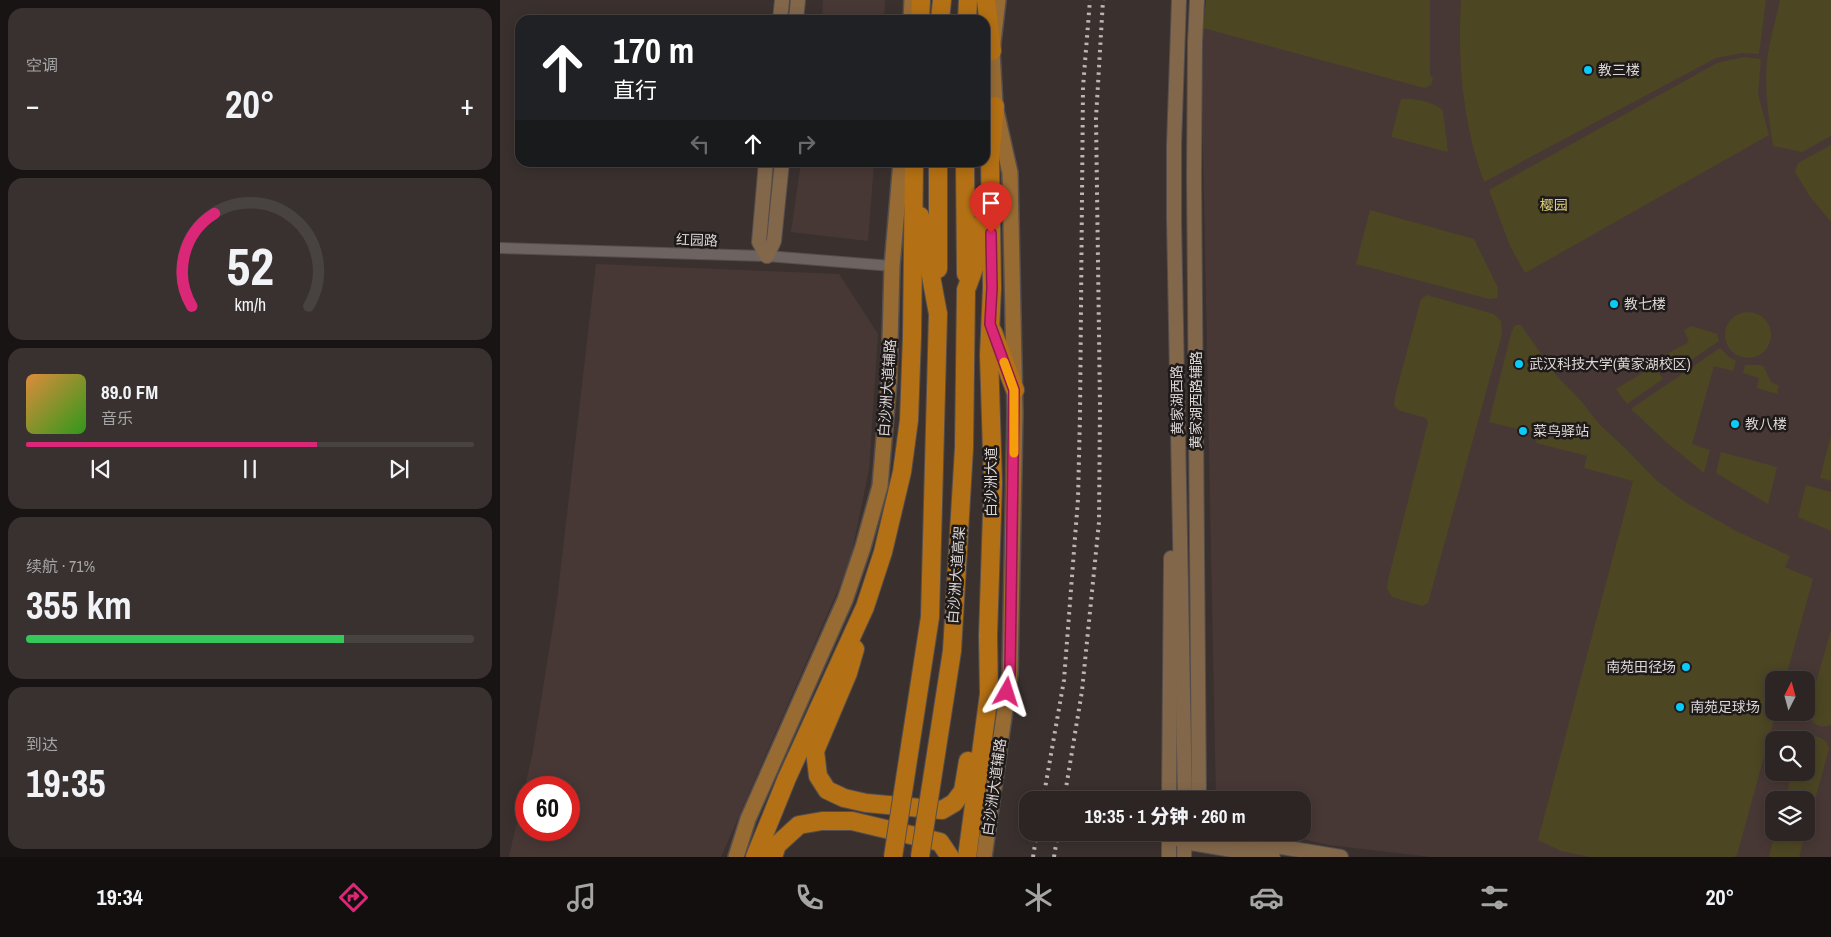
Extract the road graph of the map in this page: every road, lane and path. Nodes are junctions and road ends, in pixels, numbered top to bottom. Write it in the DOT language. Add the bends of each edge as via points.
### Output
graph roads {
  1 [pos="782,0"];
  2 [pos="798,0"];
  3 [pos="912,0"];
  4 [pos="921,0"];
  5 [pos="942,0"];
  6 [pos="968,0"];
  7 [pos="986,0"];
  8 [pos="998,0"];
  9 [pos="1170,0"];
  10 [pos="1179,0"];
  11 [pos="1197,0"];
  12 [pos="780,15"];
  13 [pos="796,15"];
  14 [pos="911,15"];
  15 [pos="920,15"];
  16 [pos="940,15"];
  17 [pos="967,15"];
  18 [pos="988,15"];
  19 [pos="990,34"];
  20 [pos="992,51"];
  21 [pos="995,106"];
  22 [pos="990,159"];
  23 [pos="766,167"];
  24 [pos="782,167"];
  25 [pos="901,167"];
  26 [pos="938,167"];
  27 [pos="965,167"];
  28 [pos="989,167"];
  29 [pos="912,168"];
  30 [pos="500,248"];
  31 [pos="767,256"];
  32 [pos="892,266"];
  33 [pos="966,290"];
  34 [pos="938,314"];
  35 [pos="990,324"];
  36 [pos="1014,390"];
  37 [pos="865,607"];
  38 [pos="988,636"];
  39 [pos="1170,791"];
  40 [pos="1185,791"];
  41 [pos="1199,791"];
  42 [pos="1177,841"];
  43 [pos="1181,841"];
  44 [pos="1183,841"];
  45 [pos="1208,841"];
  46 [pos="1229,841"];
  47 [pos="736,857"];
  48 [pos="755,857"];
  49 [pos="773,857"];
  50 [pos="893,857"];
  51 [pos="920,857"];
  52 [pos="950,857"];
  53 [pos="967,857"];
  54 [pos="984,857"];
  55 [pos="1169,857"];
  56 [pos="1184,857"];
  57 [pos="1189,857"];
  58 [pos="1273,857"];
  59 [pos="1341,857"];
  1 -- 12 [label="main road"];
  2 -- 13 [label="main road"];
  3 -- 14 [label="main road"];
  4 -- 15 [label="highway"];
  5 -- 16 [label="highway"];
  6 -- 17 [label="highway"];
  7 -- 18 [label="highway"];
  8 -- 20 [label="main road, 白沙洲大道辅路"];
  9 -- 39 [label="main road, 黄家湖西路" via="1166,189 1171,396"];
  10 -- 40 [label="main road, 黄家湖西路" via="1174,240"];
  11 -- 41 [label="main road, 黄家湖西路辅路" via="1194,175"];
  19 -- 20 [label="highway"];
  20 -- 21 [label="main road, 白沙洲大道辅路"];
  21 -- 22 [label="highway, 白沙洲大道"];
  21 -- 36 [label="main road, 白沙洲大道辅路" via="1010,173"];
  22 -- 35 [label="highway, 白沙洲大道"];
  23 -- 31 [label="main road" via="758,242"];
  24 -- 31 [label="main road" via="774,242"];
  25 -- 32 [label="main road, 白沙洲大道辅路"];
  26 -- 34 [label="highway"];
  27 -- 33 [label="highway"];
  28 -- 33 [label="highway" via="977,260"];
  29 -- 34 [label="highway"];
  29 -- 37 [label="highway" via="909,420 902,472 883,552"];
  30 -- 31 [label="street, 红园路"];
  31 -- 32 [label="street, 红园路"];
  32 -- 47 [label="main road, 白沙洲大道辅路" via="889,380 880,486 845,600 748,819"];
  33 -- 51 [label="highway, 白沙洲大道高架, bridge" via="964,448 952,651"];
  34 -- 50 [label="highway, 白沙洲大道高架, bridge" via="930,617"];
  35 -- 36 [label="highway"];
  35 -- 38 [label="highway, 白沙洲大道" via="993,483"];
  36 -- 54 [label="main road, 白沙洲大道辅路" via="1010,674"];
  37 -- 38 [label="highway" via="848,673 815,752 818,776 827,790 844,798 942,810 954,803 963,791"];
  37 -- 48 [label="highway" via="787,778"];
  38 -- 53 [label="highway, 白沙洲大道" via="989,694"];
  42 -- 55 [label="main road"];
  43 -- 56 [label="main road"];
  44 -- 57 [label="main road"];
  45 -- 58 [label="main road"];
  46 -- 59 [label="main road"];
  49 -- 52 [label="highway" via="777,845 799,825 852,821 940,842"];
}
